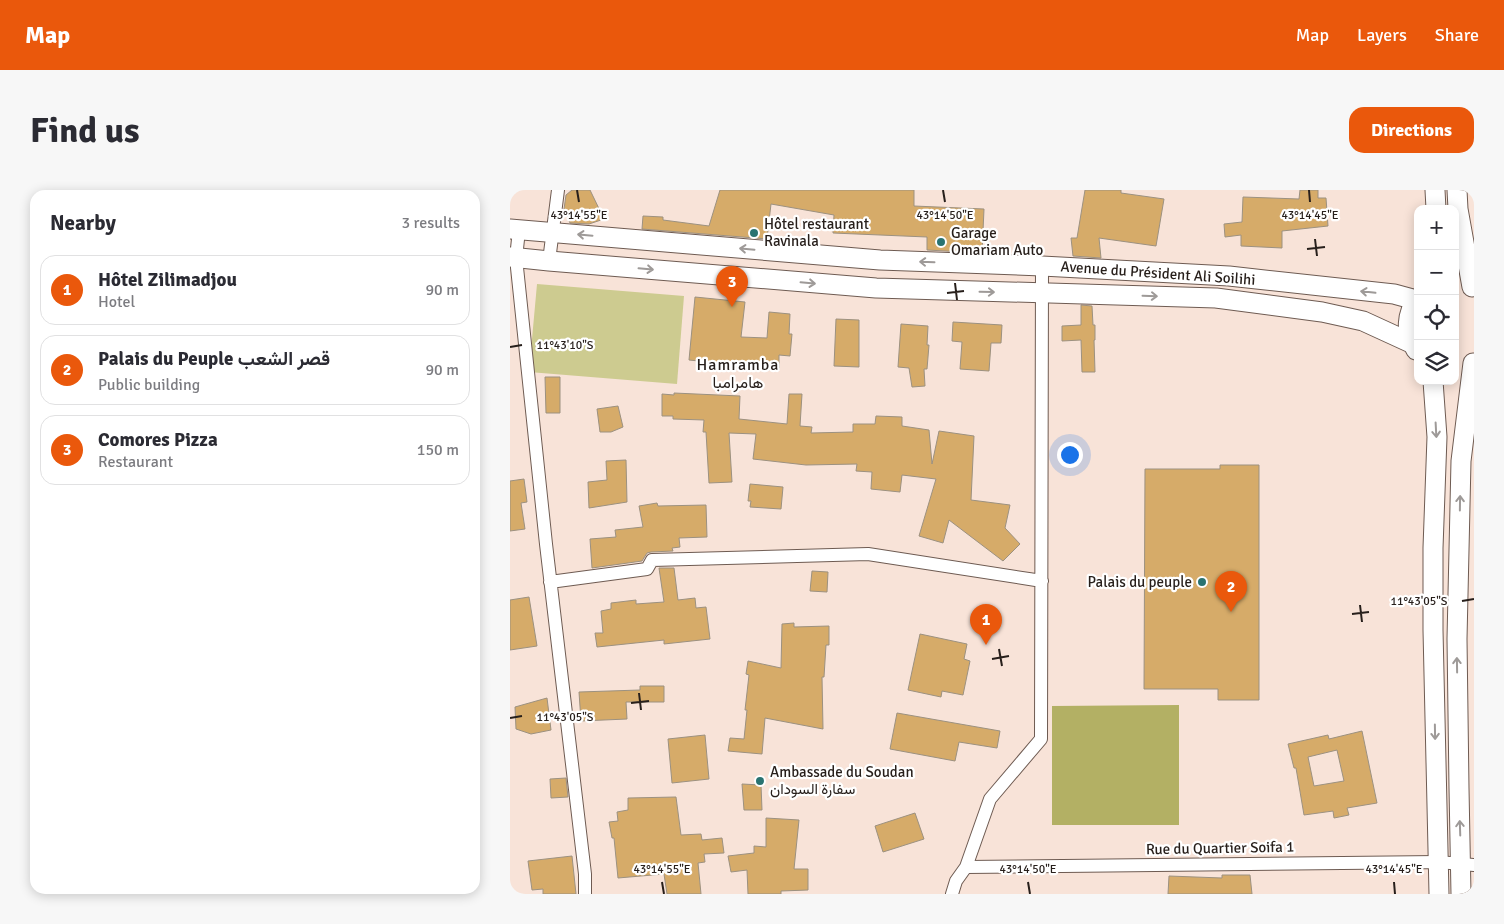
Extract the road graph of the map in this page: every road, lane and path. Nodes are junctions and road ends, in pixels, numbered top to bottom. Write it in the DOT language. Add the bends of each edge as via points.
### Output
graph roads {
  1 [pos="558,190"];
  2 [pos="1435,190"];
  3 [pos="1457,190"];
  4 [pos="1436,205"];
  5 [pos="515,229"];
  6 [pos="554,232"];
  7 [pos="513,257"];
  8 [pos="549,261"];
  9 [pos="1042,266"];
  10 [pos="1467,286"];
  11 [pos="1042,293"];
  12 [pos="1414,298"];
  13 [pos="1414,304"];
  14 [pos="1414,346"];
  15 [pos="1414,347"];
  16 [pos="1467,364"];
  17 [pos="1433,385"];
  18 [pos="1042,581"];
  19 [pos="550,582"];
  20 [pos="1438,862"];
  21 [pos="1468,864"];
  22 [pos="966,867"];
  23 [pos="585,894"];
  24 [pos="952,894"];
  25 [pos="1439,894"];
  26 [pos="1461,894"];
  1 -- 6 [label="street"];
  2 -- 4 [label="street"];
  3 -- 10 [label="street"];
  5 -- 6 [label="street, Avenue du Président Ali Soilihi"];
  5 -- 7 [label="street"];
  6 -- 8 [label="street"];
  9 -- 6 [label="street, Avenue du Président Ali Soilihi, one-way" via="880,260"];
  7 -- 8 [label="street, Avenue du Président Ali Soilihi"];
  7 -- 19 [label="street"];
  8 -- 11 [label="street, Avenue du Président Ali Soilihi, one-way" via="876,288"];
  9 -- 11 [label="street"];
  12 -- 9 [label="street, Avenue du Président Ali Soilihi, one-way" via="1229,276"];
  11 -- 15 [label="street, Avenue du Président Ali Soilihi, one-way" via="1216,298 1322,312 1363,321"];
  11 -- 18 [label="street"];
  13 -- 14 [label="street" via="1408,321 1408,332"];
  21 -- 16 [label="street, one-way" via="1458,788 1457,639"];
  17 -- 20 [label="street, one-way" via="1437,437 1433,630"];
  18 -- 19 [label="street" via="868,554 652,560 647,570"];
  18 -- 22 [label="street" via="1041,739 990,799"];
  19 -- 23 [label="street"];
  20 -- 21 [label="street, Rue du Quartier Soifa 1"];
  20 -- 22 [label="street, Rue du Quartier Soifa 1"];
  20 -- 25 [label="street"];
  21 -- 26 [label="street"];
  22 -- 24 [label="street"];
}
